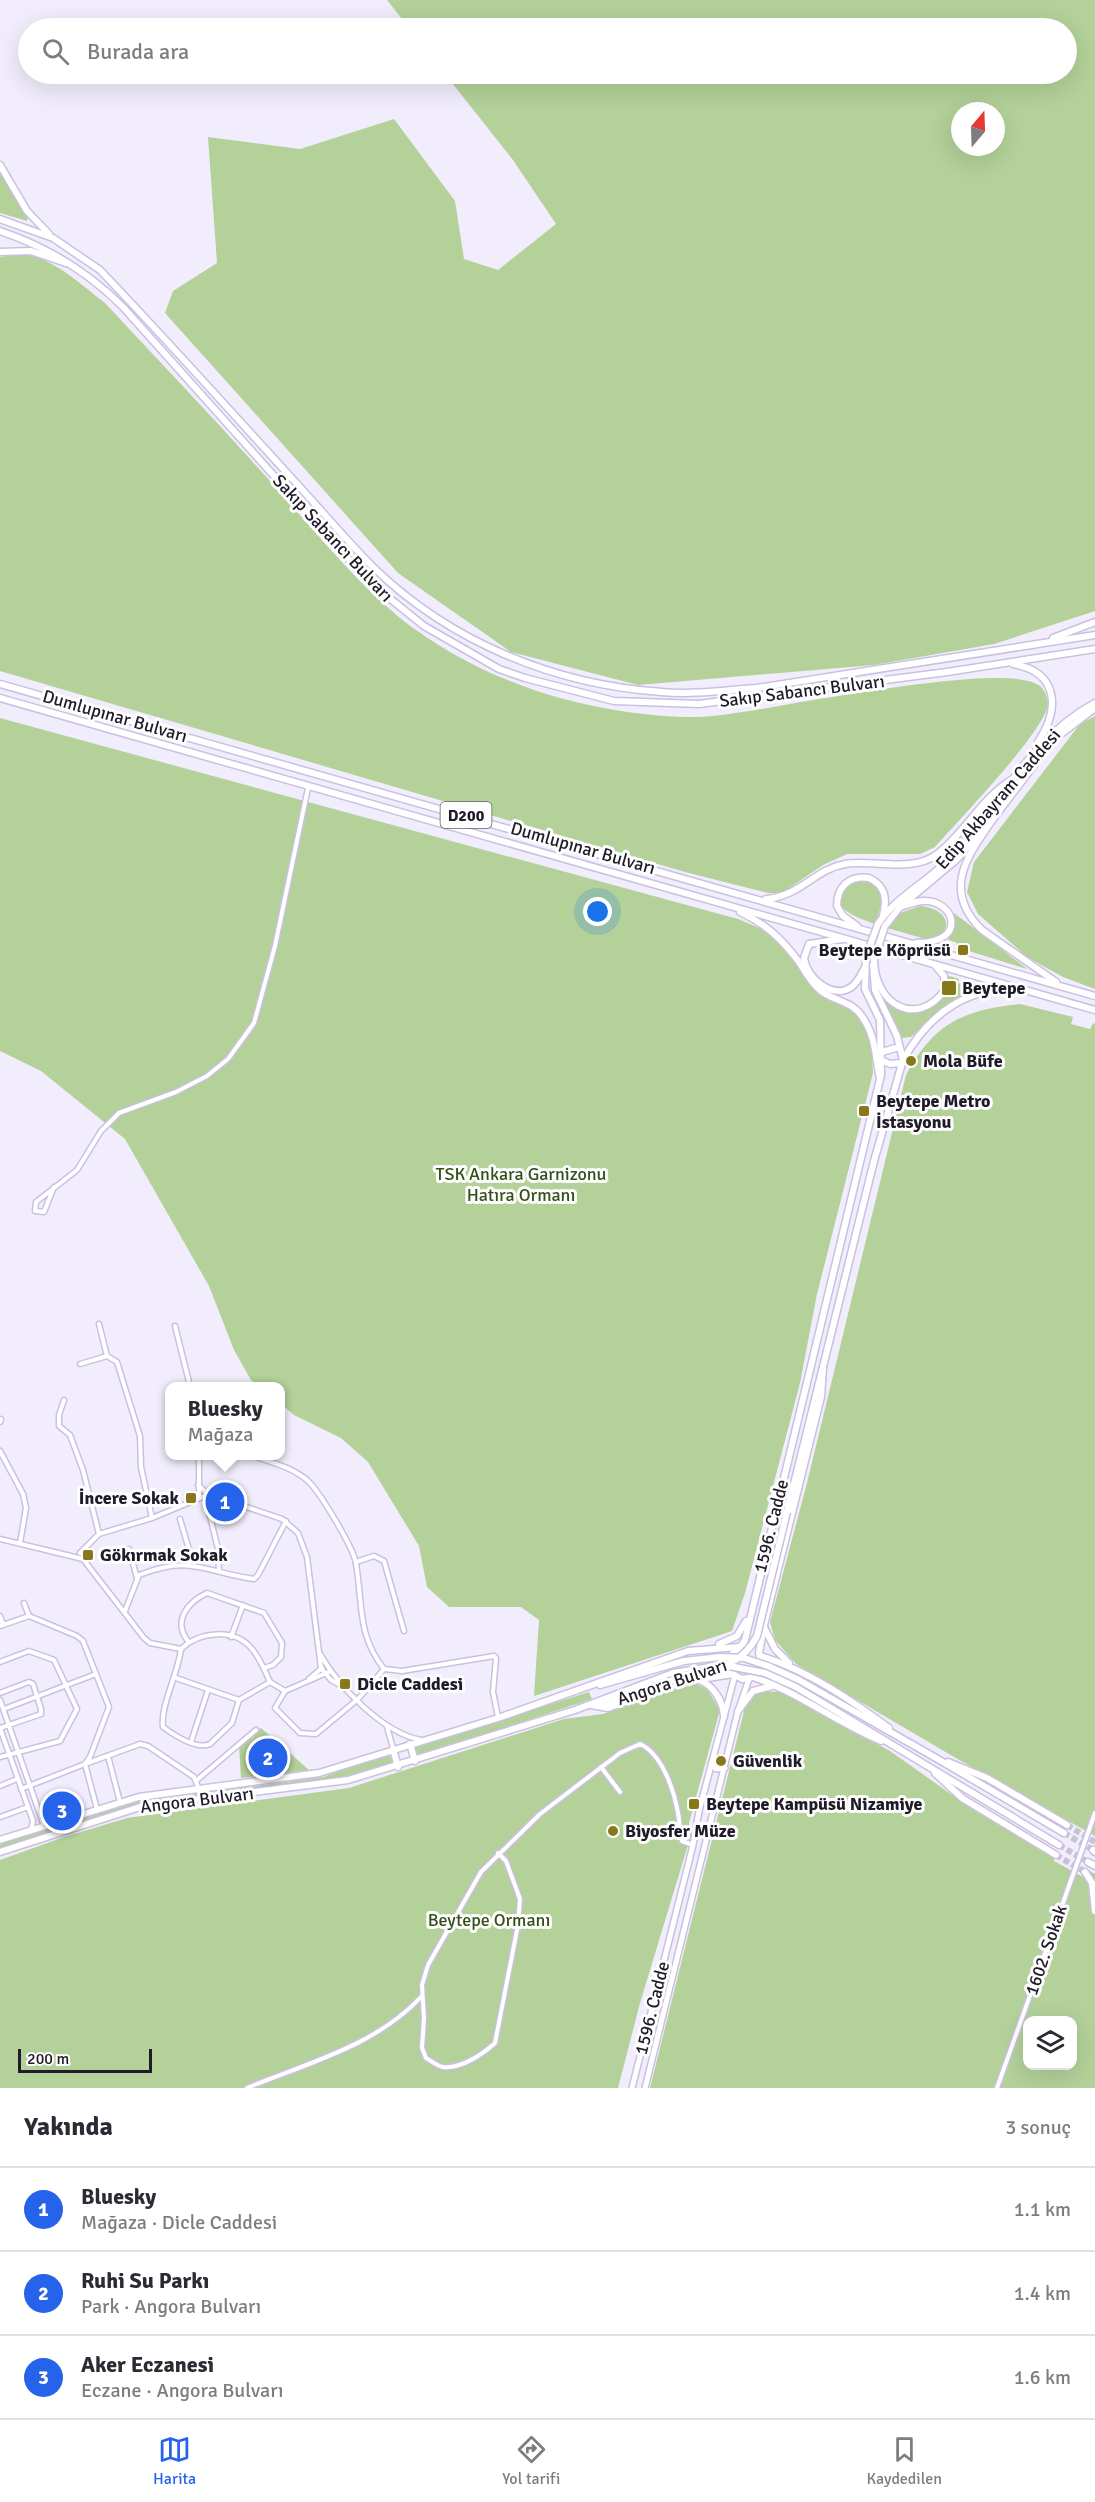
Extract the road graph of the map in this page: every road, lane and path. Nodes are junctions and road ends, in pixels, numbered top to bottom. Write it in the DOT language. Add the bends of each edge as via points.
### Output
graph roads {
  1 [pos="0,165"];
  2 [pos="0,219"];
  3 [pos="0,231"];
  4 [pos="59,242"];
  5 [pos="0,252"];
  6 [pos="76,267"];
  7 [pos="1095,622"];
  8 [pos="1095,635"];
  9 [pos="1043,642"];
  10 [pos="1095,649"];
  11 [pos="1006,663"];
  12 [pos="0,684"];
  13 [pos="0,698"];
  14 [pos="1095,702"];
  15 [pos="1095,708"];
  16 [pos="1027,761"];
  17 [pos="1011,780"];
  18 [pos="308,788"];
  19 [pos="995,816"];
  20 [pos="760,900"];
  21 [pos="723,904"];
  22 [pos="900,907"];
  23 [pos="883,916"];
  24 [pos="882,925"];
  25 [pos="866,931"];
  26 [pos="849,939"];
  27 [pos="909,943"];
  28 [pos="874,959"];
  29 [pos="932,963"];
  30 [pos="864,969"];
  31 [pos="1064,987"];
  32 [pos="1038,992"];
  33 [pos="1095,996"];
  34 [pos="1095,1010"];
  35 [pos="899,1047"];
  36 [pos="882,1052"];
  37 [pos="881,1060"];
  38 [pos="902,1061"];
  39 [pos="880,1079"];
  40 [pos="54,1187"];
  41 [pos="99,1324"];
  42 [pos="175,1326"];
  43 [pos="107,1356"];
  44 [pos="80,1364"];
  45 [pos="824,1368"];
  46 [pos="189,1382"];
  47 [pos="64,1400"];
  48 [pos="0,1450"];
  49 [pos="199,1460"];
  50 [pos="266,1460"];
  51 [pos="198,1485"];
  52 [pos="208,1496"];
  53 [pos="199,1498"];
  54 [pos="152,1518"];
  55 [pos="180,1519"];
  56 [pos="286,1521"];
  57 [pos="99,1534"];
  58 [pos="0,1539"];
  59 [pos="20,1543"];
  60 [pos="129,1549"];
  61 [pos="81,1556"];
  62 [pos="356,1562"];
  63 [pos="189,1564"];
  64 [pos="219,1571"];
  65 [pos="137,1579"];
  66 [pos="757,1584"];
  67 [pos="773,1588"];
  68 [pos="753,1600"];
  69 [pos="24,1603"];
  70 [pos="243,1605"];
  71 [pos="125,1611"];
  72 [pos="0,1616"];
  73 [pos="29,1616"];
  74 [pos="764,1625"];
  75 [pos="2,1626"];
  76 [pos="404,1631"];
  77 [pos="231,1637"];
  78 [pos="188,1641"];
  79 [pos="714,1647"];
  80 [pos="744,1648"];
  81 [pos="180,1649"];
  82 [pos="321,1654"];
  83 [pos="760,1654"];
  84 [pos="0,1662"];
  85 [pos="327,1665"];
  86 [pos="264,1668"];
  87 [pos="321,1668"];
  88 [pos="384,1670"];
  89 [pos="331,1671"];
  90 [pos="798,1671"];
  91 [pos="96,1674"];
  92 [pos="718,1674"];
  93 [pos="734,1674"];
  94 [pos="325,1675"];
  95 [pos="176,1678"];
  96 [pos="751,1678"];
  97 [pos="309,1679"];
  98 [pos="695,1680"];
  99 [pos="270,1682"];
  100 [pos="342,1686"];
  101 [pos="594,1686"];
  102 [pos="67,1687"];
  103 [pos="778,1687"];
  104 [pos="208,1690"];
  105 [pos="285,1692"];
  106 [pos="0,1693"];
  107 [pos="38,1698"];
  108 [pos="358,1699"];
  109 [pos="0,1700"];
  110 [pos="239,1700"];
  111 [pos="591,1705"];
  112 [pos="4,1709"];
  113 [pos="738,1711"];
  114 [pos="724,1716"];
  115 [pos="498,1718"];
  116 [pos="10,1725"];
  117 [pos="387,1726"];
  118 [pos="0,1728"];
  119 [pos="256,1730"];
  120 [pos="409,1740"];
  121 [pos="904,1740"];
  122 [pos="191,1742"];
  123 [pos="393,1749"];
  124 [pos="902,1750"];
  125 [pos="18,1752"];
  126 [pos="9,1754"];
  127 [pos="108,1756"];
  128 [pos="713,1756"];
  129 [pos="0,1757"];
  130 [pos="936,1758"];
  131 [pos="727,1759"];
  132 [pos="415,1761"];
  133 [pos="85,1764"];
  134 [pos="711,1764"];
  135 [pos="398,1767"];
  136 [pos="601,1767"];
  137 [pos="725,1768"];
  138 [pos="931,1768"];
  139 [pos="17,1779"];
  140 [pos="197,1780"];
  141 [pos="29,1785"];
  142 [pos="0,1786"];
  143 [pos="21,1789"];
  144 [pos="199,1789"];
  145 [pos="620,1792"];
  146 [pos="120,1802"];
  147 [pos="28,1807"];
  148 [pos="97,1809"];
  149 [pos="1095,1813"];
  150 [pos="0,1817"];
  151 [pos="1066,1825"];
  152 [pos="44,1826"];
  153 [pos="31,1830"];
  154 [pos="1064,1833"];
  155 [pos="0,1840"];
  156 [pos="693,1845"];
  157 [pos="1059,1845"];
  158 [pos="0,1852"];
  159 [pos="498,1853"];
  160 [pos="1056,1855"];
  161 [pos="1088,1862"];
  162 [pos="1095,1866"];
  163 [pos="1084,1872"];
  164 [pos="1095,1911"];
  165 [pos="422,1996"];
  166 [pos="247,2088"];
  167 [pos="632,2088"];
  168 [pos="645,2088"];
  169 [pos="997,2088"];
  1 -- 4 [label="main road" via="35,222"];
  2 -- 4 [label="main road, Sakıp Sabancı Bulvarı"];
  3 -- 6 [label="main road, Sakıp Sabancı Bulvarı" via="46,248"];
  4 -- 9 [label="main road, Sakıp Sabancı Bulvarı" via="100,270 373,567 430,612 502,655 576,679 664,693 757,688"];
  5 -- 6 [label="main road" via="31,251"];
  6 -- 11 [label="main road, Sakıp Sabancı Bulvarı" via="123,308 367,579 424,626 499,669 614,701 699,704"];
  7 -- 9 [label="main road"];
  8 -- 9 [label="main road, Sakıp Sabancı Bulvarı"];
  10 -- 11 [label="main road, Sakıp Sabancı Bulvarı"];
  11 -- 16 [label="main road" via="1035,672 1052,699 1050,719"];
  12 -- 20 [label="main road, Dumlupınar Bulvarı / D200"];
  13 -- 18 [label="main road, Dumlupınar Bulvarı / D200"];
  14 -- 16 [label="main road, Edip Akbayram Caddesi" via="1051,734"];
  15 -- 19 [label="main road, Edip Akbayram Caddesi" via="1053,740"];
  16 -- 17 [label="main road, Edip Akbayram Caddesi"];
  17 -- 20 [label="main road" via="937,854 926,860 841,864 792,894"];
  17 -- 23 [label="main road, Edip Akbayram Caddesi" via="954,854"];
  18 -- 21 [label="main road, Dumlupınar Bulvarı / D200"];
  18 -- 40 [label="street" via="275,946 254,1023 228,1059 207,1076 119,1113 102,1131 77,1170"];
  19 -- 22 [label="main road, Edip Akbayram Caddesi" via="956,860"];
  19 -- 31 [label="main road" via="967,860 961,876 962,900 982,930"];
  20 -- 25 [label="main road, Dumlupınar Bulvarı / D200"];
  21 -- 26 [label="main road, Dumlupınar Bulvarı / D200"];
  21 -- 39 [label="main road" via="770,928 813,984 861,1014 873,1036"];
  22 -- 24 [label="main road, Edip Akbayram Caddesi"];
  22 -- 27 [label="main road" via="924,900 935,903 944,908 951,921 951,930 941,940"];
  23 -- 24 [label="main road, Edip Akbayram Caddesi"];
  23 -- 25 [label="main road" via="886,901 878,884 863,877 846,883 838,894 837,906 849,921"];
  24 -- 28 [label="main road, bridge"];
  24 -- 30 [label="main road, 1596. Cadde, bridge" via="866,956"];
  25 -- 27 [label="main road, Dumlupınar Bulvarı / D200"];
  26 -- 29 [label="main road, Dumlupınar Bulvarı / D200"];
  26 -- 30 [label="main road" via="809,944 805,965 818,982 835,991 854,986"];
  27 -- 31 [label="main road, Dumlupınar Bulvarı / D200"];
  28 -- 29 [label="main road" via="881,993 890,1002 914,1009 927,1005 945,990 944,976"];
  28 -- 35 [label="main road" via="874,987"];
  29 -- 32 [label="main road, Dumlupınar Bulvarı / D200"];
  30 -- 36 [label="main road, 1596. Cadde" via="866,993 880,1020"];
  31 -- 33 [label="main road, Dumlupınar Bulvarı / D200"];
  32 -- 34 [label="main road, Dumlupınar Bulvarı / D200"];
  32 -- 38 [label="main road, 1596. Cadde" via="994,989 960,1000 926,1026"];
  35 -- 36 [label="main road"];
  35 -- 38 [label="main road"];
  36 -- 37 [label="main road, 1596. Cadde"];
  37 -- 38 [label="main road" via="890,1064"];
  37 -- 39 [label="main road, 1596. Cadde"];
  38 -- 45 [label="main road, 1596. Cadde"];
  39 -- 66 [label="main road, 1596. Cadde"];
  40 -- 40 [label="street" via="36,1202 35,1211 44,1212"];
  41 -- 43 [label="street"];
  42 -- 46 [label="street"];
  43 -- 44 [label="street"];
  43 -- 54 [label="street" via="117,1362 140,1436 141,1467"];
  45 -- 67 [label="main road, 1596. Cadde" via="821,1397"];
  45 -- 80 [label="main road, 1596. Cadde, bridge" via="757,1636"];
  47 -- 57 [label="street" via="60,1426 70,1435 83,1470"];
  48 -- 59 [label="street" via="23,1494 26,1508"];
  49 -- 51 [label="street"];
  50 -- 62 [label="street" via="309,1481 340,1527"];
  51 -- 52 [label="street"];
  51 -- 53 [label="street"];
  52 -- 53 [label="street"];
  52 -- 56 [label="street"];
  52 -- 64 [label="street"];
  53 -- 54 [label="street"];
  54 -- 57 [label="street"];
  55 -- 63 [label="street" via="190,1553"];
  56 -- 64 [label="street" via="254,1579"];
  56 -- 82 [label="street" via="298,1533 307,1557"];
  57 -- 61 [label="street"];
  58 -- 59 [label="street"];
  59 -- 61 [label="street" via="69,1557"];
  60 -- 65 [label="street"];
  61 -- 71 [label="street"];
  62 -- 76 [label="street" via="374,1556 384,1561"];
  62 -- 88 [label="street" via="365,1639"];
  63 -- 64 [label="street"];
  63 -- 65 [label="street" via="157,1568"];
  65 -- 71 [label="street"];
  66 -- 67 [label="main road" via="762,1596"];
  66 -- 68 [label="main road, 1596. Cadde"];
  67 -- 74 [label="main road, 1596. Cadde"];
  68 -- 79 [label="main road" via="740,1633"];
  68 -- 80 [label="main road, 1596. Cadde"];
  69 -- 73 [label="street"];
  70 -- 77 [label="street"];
  70 -- 78 [label="street" via="207,1593 199,1597 184,1613 182,1629"];
  70 -- 86 [label="street" via="264,1613 282,1643 281,1657"];
  71 -- 81 [label="street" via="150,1643"];
  72 -- 75 [label="street"];
  73 -- 75 [label="street"];
  73 -- 91 [label="street" via="83,1641"];
  74 -- 83 [label="main road, 1596. Cadde"];
  74 -- 90 [label="main road" via="775,1649"];
  77 -- 78 [label="street" via="212,1633"];
  77 -- 86 [label="street" via="250,1646"];
  78 -- 81 [label="street"];
  79 -- 80 [label="main road, Angora Bulvarı"];
  79 -- 92 [label="main road" via="724,1654 725,1660"];
  79 -- 101 [label="main road, Angora Bulvarı" via="667,1657"];
  80 -- 83 [label="main road" via="752,1647"];
  80 -- 93 [label="main road, 1596. Cadde" via="733,1652 729,1660"];
  80 -- 111 [label="main road, Angora Bulvarı, bridge" via="727,1666"];
  81 -- 95 [label="street"];
  82 -- 85 [label="street"];
  82 -- 87 [label="street"];
  83 -- 90 [label="main road"];
  83 -- 96 [label="main road, 1596. Cadde" via="762,1667"];
  84 -- 102 [label="street" via="29,1651 41,1655 58,1665"];
  85 -- 87 [label="street"];
  85 -- 89 [label="street"];
  86 -- 99 [label="street"];
  87 -- 94 [label="street"];
  87 -- 97 [label="street"];
  88 -- 108 [label="street"];
  88 -- 115 [label="street" via="402,1671 494,1656"];
  89 -- 94 [label="street"];
  89 -- 100 [label="street"];
  90 -- 121 [label="main road"];
  91 -- 102 [label="street"];
  91 -- 133 [label="street" via="109,1707"];
  92 -- 93 [label="main road, Angora Bulvarı"];
  92 -- 98 [label="main road, Angora Bulvarı"];
  93 -- 96 [label="main road, Angora Bulvarı"];
  93 -- 114 [label="main road, 1596. Cadde"];
  94 -- 97 [label="street"];
  94 -- 100 [label="street"];
  95 -- 104 [label="street"];
  95 -- 122 [label="street" via="163,1712 163,1726"];
  96 -- 103 [label="main road, Angora Bulvarı"];
  96 -- 113 [label="main road, 1596. Cadde"];
  97 -- 105 [label="street"];
  98 -- 111 [label="main road, Angora Bulvarı" via="608,1708"];
  98 -- 114 [label="main road" via="713,1690"];
  99 -- 105 [label="street"];
  99 -- 110 [label="street"];
  100 -- 108 [label="street"];
  101 -- 115 [label="main road, Angora Bulvarı"];
  101 -- 121 [label="main road, Angora Bulvarı, bridge" via="684,1661 744,1658 800,1680"];
  102 -- 107 [label="street"];
  102 -- 125 [label="street" via="77,1709 65,1735 60,1740"];
  103 -- 113 [label="main road" via="753,1691"];
  103 -- 124 [label="main road, Angora Bulvarı" via="841,1723"];
  104 -- 110 [label="street"];
  104 -- 122 [label="street"];
  105 -- 108 [label="street" via="275,1708 307,1735 316,1734"];
  106 -- 107 [label="street" via="29,1682"];
  107 -- 112 [label="street"];
  107 -- 116 [label="street" via="41,1714"];
  108 -- 117 [label="street"];
  109 -- 112 [label="street"];
  110 -- 122 [label="street" via="232,1724 210,1744"];
  111 -- 124 [label="main road, Angora Bulvarı, bridge" via="673,1673 720,1665 743,1667 796,1687"];
  111 -- 132 [label="main road, Angora Bulvarı"];
  112 -- 116 [label="street"];
  113 -- 131 [label="main road, 1596. Cadde"];
  114 -- 128 [label="main road, 1596. Cadde"];
  115 -- 120 [label="main road, Angora Bulvarı" via="422,1740"];
  116 -- 118 [label="street"];
  116 -- 125 [label="street"];
  117 -- 120 [label="street"];
  117 -- 123 [label="street"];
  118 -- 126 [label="street"];
  119 -- 140 [label="street"];
  120 -- 123 [label="main road, Angora Bulvarı"];
  120 -- 132 [label="main road"];
  121 -- 130 [label="main road"];
  123 -- 135 [label="main road"];
  123 -- 144 [label="main road, Angora Bulvarı" via="319,1773"];
  124 -- 138 [label="main road"];
  125 -- 126 [label="street"];
  125 -- 141 [label="street"];
  126 -- 129 [label="street"];
  126 -- 139 [label="street"];
  127 -- 133 [label="street"];
  127 -- 140 [label="street" via="140,1744 148,1746"];
  127 -- 146 [label="street"];
  128 -- 131 [label="main road" via="722,1752"];
  128 -- 134 [label="main road, 1596. Cadde"];
  130 -- 151 [label="main road" via="987,1778"];
  130 -- 154 [label="main road"];
  131 -- 137 [label="main road, 1596. Cadde"];
  132 -- 135 [label="main road, Angora Bulvarı"];
  133 -- 141 [label="street"];
  133 -- 148 [label="street"];
  134 -- 137 [label="main road" via="716,1769"];
  134 -- 156 [label="main road, 1596. Cadde"];
  135 -- 158 [label="main road, Angora Bulvarı" via="332,1784 136,1807"];
  136 -- 145 [label="street"];
  136 -- 156 [label="street" via="628,1747 640,1744 650,1748 658,1758 675,1803 682,1841"];
  136 -- 159 [label="street"];
  137 -- 168 [label="main road, 1596. Cadde"];
  138 -- 157 [label="main road"];
  138 -- 160 [label="main road" via="962,1798"];
  139 -- 142 [label="street"];
  139 -- 143 [label="street"];
  140 -- 144 [label="street"];
  141 -- 143 [label="street"];
  141 -- 152 [label="street"];
  143 -- 147 [label="street"];
  144 -- 146 [label="main road, Angora Bulvarı"];
  146 -- 148 [label="main road, Angora Bulvarı"];
  147 -- 150 [label="street"];
  147 -- 153 [label="street" via="33,1821"];
  148 -- 152 [label="main road, Angora Bulvarı"];
  149 -- 169 [label="street, 1602. Sokak"];
  152 -- 153 [label="main road, Angora Bulvarı"];
  153 -- 155 [label="main road, Angora Bulvarı"];
  156 -- 167 [label="main road, 1596. Cadde"];
  159 -- 165 [label="street" via="481,1872 441,1940 428,1965"];
  159 -- 165 [label="street" via="506,1861 520,1899 495,2043 484,2053 459,2064 442,2067 426,2058 422,2048"];
  161 -- 162 [label="main road"];
  163 -- 164 [label="main road" via="1092,1883"];
  165 -- 166 [label="street" via="390,2023 336,2054"];
}
